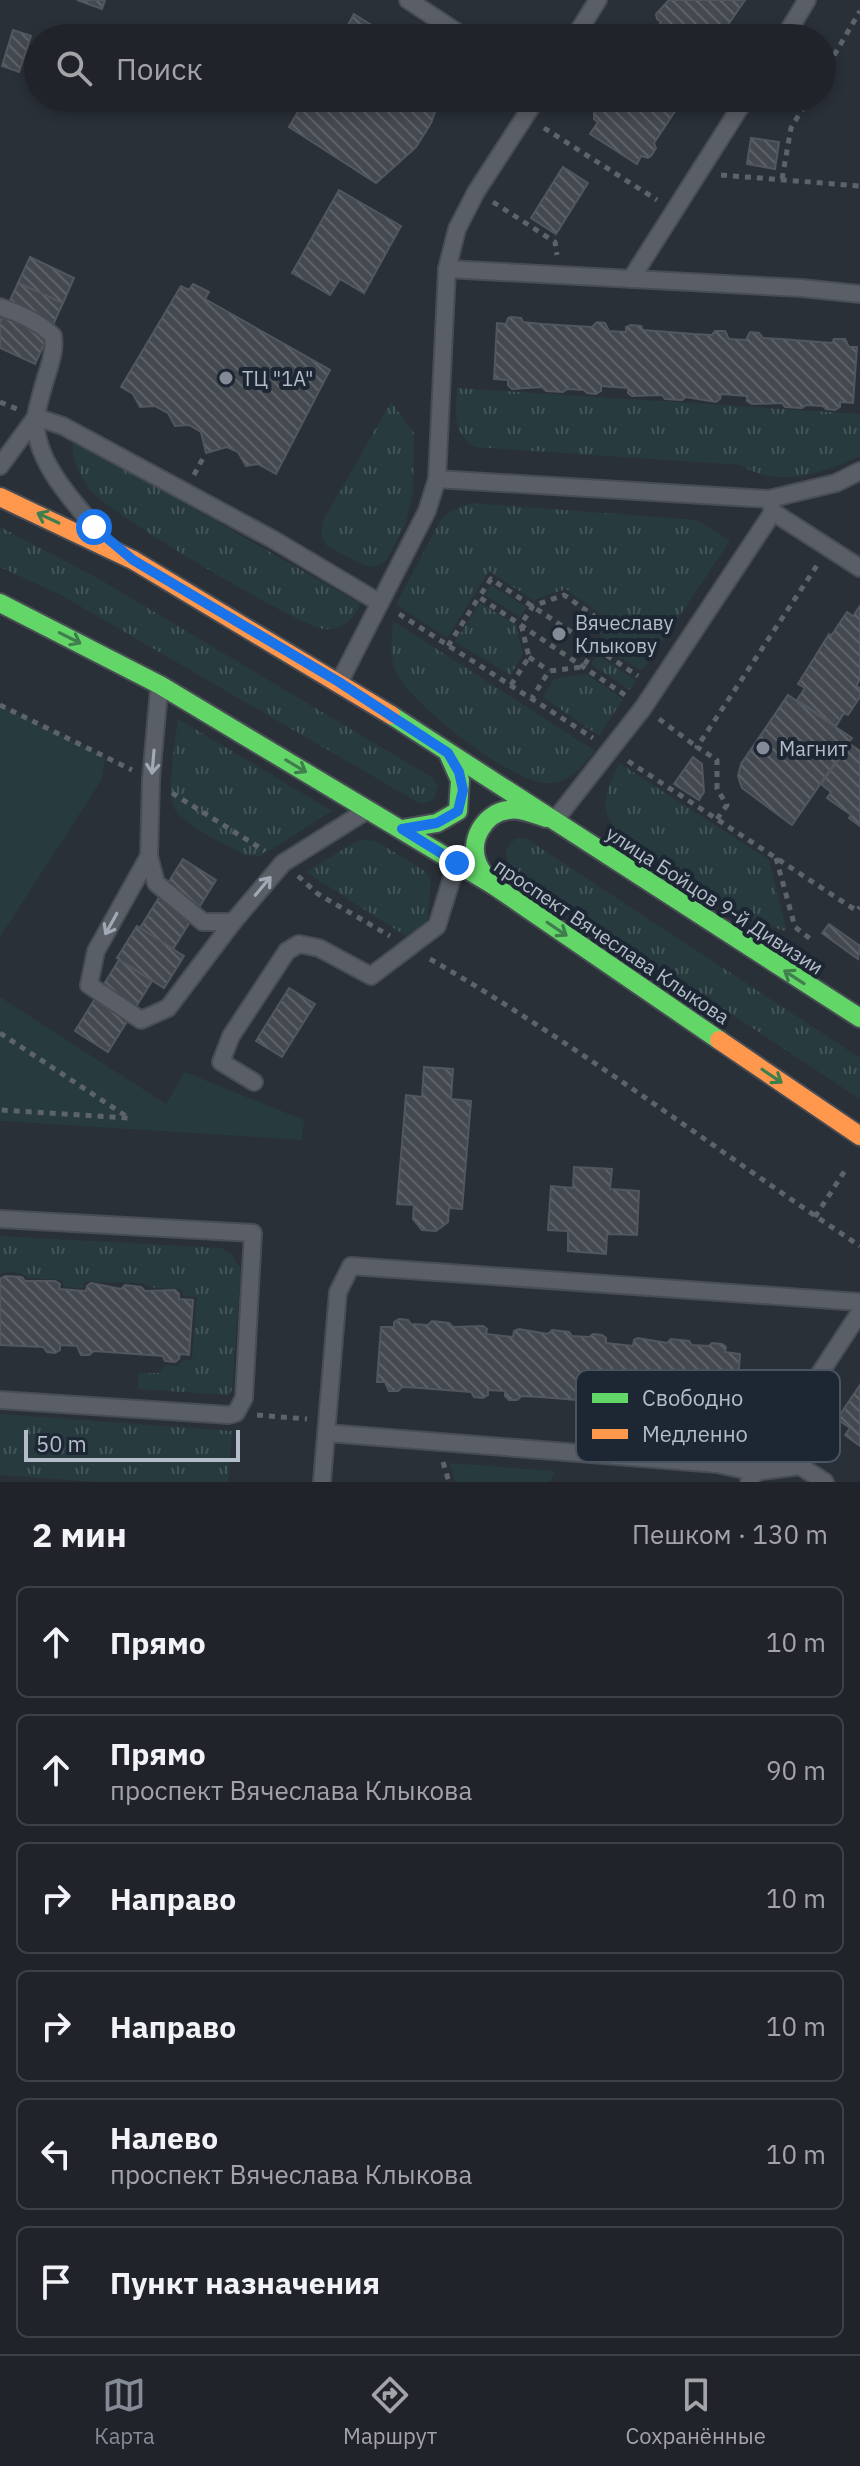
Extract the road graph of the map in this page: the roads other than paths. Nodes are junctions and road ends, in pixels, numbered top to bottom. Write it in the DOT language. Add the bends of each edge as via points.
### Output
graph roads {
  1 [pos="408,0"];
  2 [pos="598,0"];
  3 [pos="807,0"];
  4 [pos="445,24"];
  5 [pos="583,24"];
  6 [pos="792,24"];
  7 [pos="527,112"];
  8 [pos="737,112"];
  9 [pos="447,269"];
  10 [pos="631,279"];
  11 [pos="860,294"];
  12 [pos="0,307"];
  13 [pos="36,417"];
  14 [pos="0,466"];
  15 [pos="860,471"];
  16 [pos="437,479"];
  17 [pos="0,497"];
  18 [pos="771,506"];
  19 [pos="133,560"];
  20 [pos="860,568"];
  21 [pos="0,603"];
  22 [pos="380,603"];
  23 [pos="339,682"];
  24 [pos="160,685"];
  25 [pos="448,753"];
  26 [pos="369,809"];
  27 [pos="550,820"];
  28 [pos="402,829"];
  29 [pos="149,856"];
  30 [pos="457,863"];
  31 [pos="493,885"];
  32 [pos="233,922"];
  33 [pos="860,1018"];
  34 [pos="254,1082"];
  35 [pos="860,1136"];
  36 [pos="0,1219"];
  37 [pos="860,1302"];
  38 [pos="860,1312"];
  39 [pos="823,1370"];
  40 [pos="0,1400"];
  41 [pos="327,1427"];
  42 [pos="576,1451"];
  43 [pos="694,1462"];
  44 [pos="798,1462"];
  45 [pos="800,1466"];
  46 [pos="752,1477"];
  47 [pos="322,1482"];
  48 [pos="825,1482"];
  1 -- 4 [label="lane"];
  2 -- 5 [label="lane"];
  3 -- 6 [label="lane"];
  7 -- 9 [label="lane" via="457,229"];
  8 -- 10 [label="lane"];
  9 -- 10 [label="lane"];
  9 -- 16 [label="lane"];
  10 -- 11 [label="lane"];
  12 -- 13 [label="lane" via="53,336"];
  13 -- 14 [label="lane"];
  13 -- 19 [label="lane" via="43,453 67,494 94,527"];
  13 -- 22 [label="lane" via="63,426 274,540"];
  15 -- 18 [label="lane"];
  16 -- 18 [label="lane"];
  16 -- 22 [label="lane" via="427,511"];
  19 -- 17 [label="main road, one-way"];
  18 -- 20 [label="lane"];
  18 -- 27 [label="lane" via="643,708"];
  19 -- 23 [label="main road"];
  21 -- 24 [label="main road, проспект Вячеслава Клыкова, one-way"];
  22 -- 23 [label="lane"];
  23 -- 25 [label="main road"];
  24 -- 26 [label="main road, проспект Вячеслава Клыкова, one-way"];
  24 -- 29 [label="lane, one-way"];
  25 -- 27 [label="main road"];
  25 -- 28 [label="main road" via="463,790 458,811 437,823"];
  26 -- 28 [label="main road, проспект Вячеслава Клыкова"];
  32 -- 26 [label="lane, one-way" via="283,863"];
  27 -- 31 [label="main road" via="526,810 504,810 487,819 477,833 475,849 478,864"];
  33 -- 27 [label="main road, улица Бойцов 9-й Дивизии, one-way"];
  28 -- 30 [label="main road, проспект Вячеслава Клыкова"];
  29 -- 32 [label="lane" via="156,883 203,922"];
  29 -- 32 [label="lane, one-way" via="96,951 89,985 141,1020 168,1008"];
  30 -- 31 [label="main road, проспект Вячеслава Клыкова"];
  30 -- 34 [label="lane" via="437,926 371,976 319,948 299,944 287,951 231,1036 221,1062"];
  31 -- 35 [label="main road, проспект Вячеслава Клыкова, one-way"];
  36 -- 40 [label="lane" via="253,1233 244,1398 236,1413"];
  37 -- 41 [label="lane" via="351,1266 338,1292"];
  38 -- 39 [label="lane"];
  41 -- 42 [label="lane"];
  41 -- 47 [label="lane"];
  43 -- 46 [label="lane"];
  44 -- 45 [label="lane"];
  45 -- 46 [label="lane"];
  45 -- 48 [label="lane"];
}
